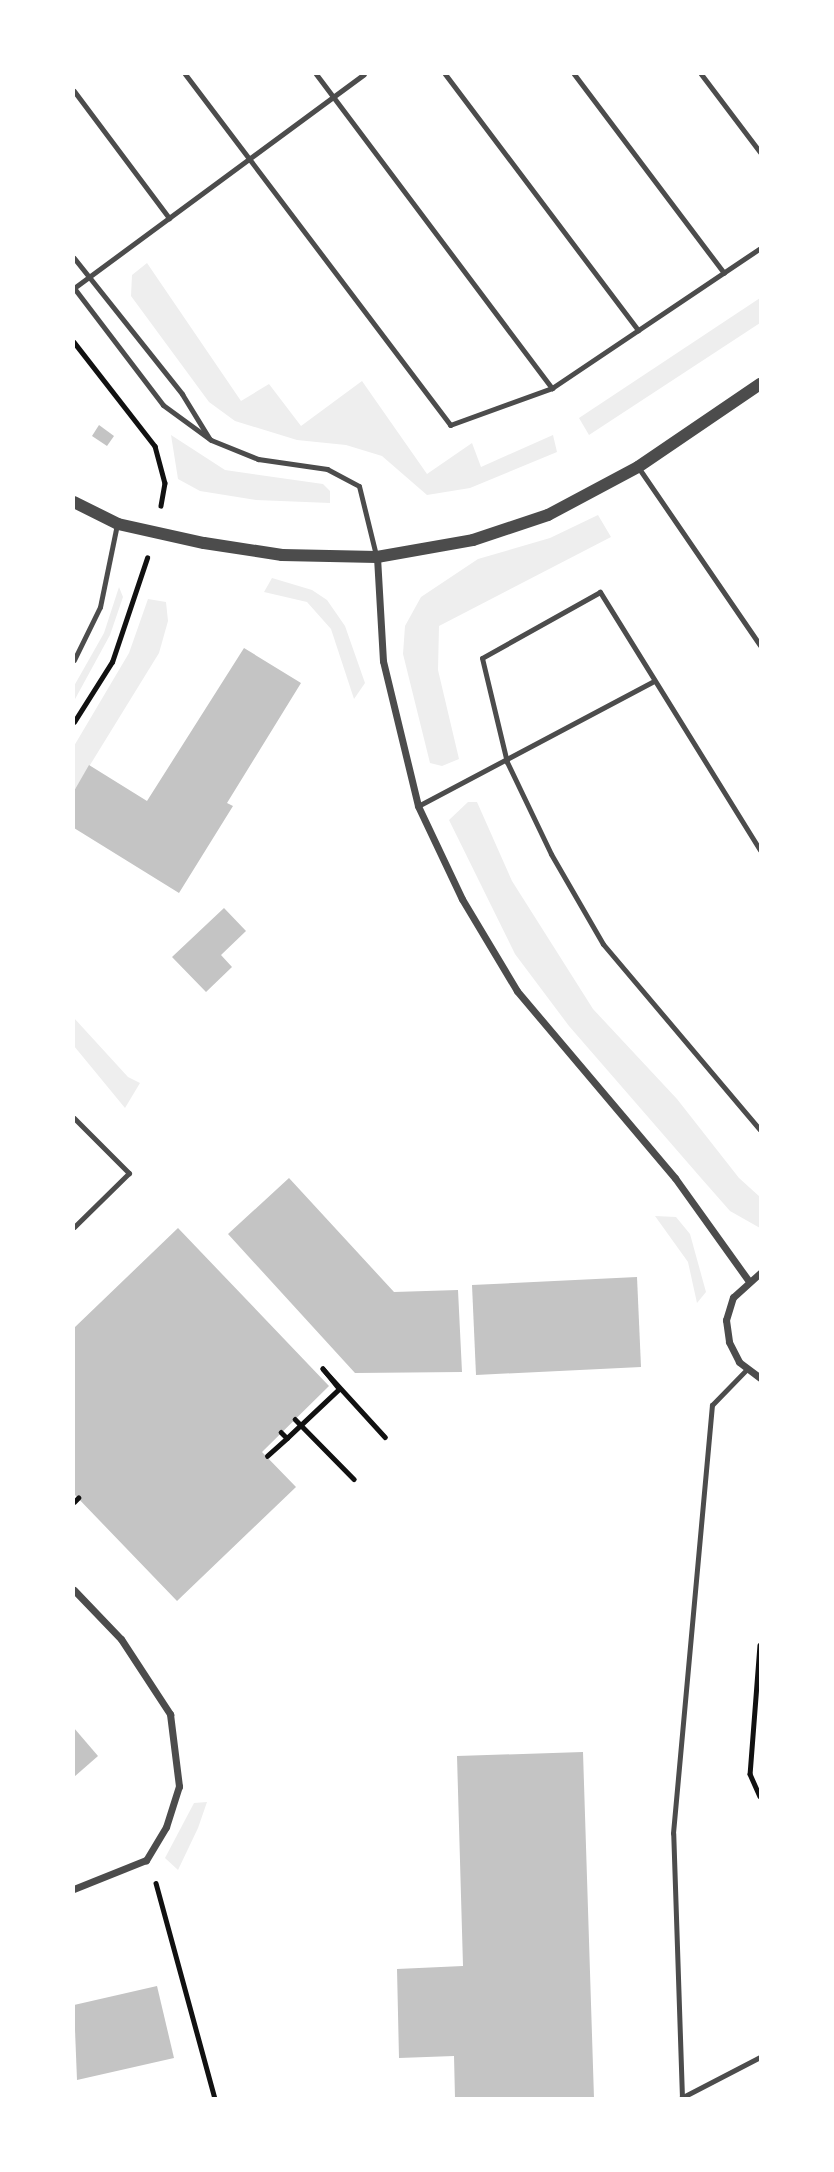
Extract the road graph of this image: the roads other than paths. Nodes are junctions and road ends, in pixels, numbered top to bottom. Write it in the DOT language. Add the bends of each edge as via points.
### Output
graph roads {
  1 [pos="186,74"];
  2 [pos="316,74"];
  3 [pos="364,74"];
  4 [pos="445,74"];
  5 [pos="574,74"];
  6 [pos="701,74"];
  7 [pos="74,91"];
  8 [pos="333,96"];
  9 [pos="761,152"];
  10 [pos="249,159"];
  11 [pos="169,218"];
  12 [pos="761,248"];
  13 [pos="74,258"];
  14 [pos="724,273"];
  15 [pos="89,277"];
  16 [pos="74,288"];
  17 [pos="638,330"];
  18 [pos="761,384"];
  19 [pos="552,388"];
  20 [pos="211,440"];
  21 [pos="638,467"];
  22 [pos="74,502"];
  23 [pos="118,524"];
  24 [pos="377,557"];
  25 [pos="761,645"];
  26 [pos="74,660"];
  27 [pos="654,681"];
  28 [pos="507,762"];
  29 [pos="418,806"];
  30 [pos="761,850"];
  31 [pos="74,1118"];
  32 [pos="761,1130"];
  33 [pos="74,1227"];
  34 [pos="761,1273"];
  35 [pos="748,1280"];
  36 [pos="746,1370"];
  37 [pos="761,1378"];
  38 [pos="74,1590"];
  39 [pos="74,1889"];
  40 [pos="761,2057"];
  41 [pos="681,2098"];
  1 -- 10 [label="lane"];
  2 -- 8 [label="lane"];
  3 -- 8 [label="lane"];
  4 -- 17 [label="lane"];
  5 -- 14 [label="lane"];
  6 -- 9 [label="lane"];
  7 -- 11 [label="lane"];
  8 -- 10 [label="lane"];
  8 -- 19 [label="lane"];
  10 -- 11 [label="lane"];
  10 -- 19 [label="lane" via="450,425"];
  11 -- 15 [label="lane"];
  12 -- 14 [label="lane"];
  13 -- 15 [label="lane"];
  14 -- 17 [label="lane"];
  15 -- 16 [label="lane"];
  15 -- 20 [label="lane" via="183,394"];
  16 -- 20 [label="lane" via="163,405"];
  17 -- 19 [label="lane"];
  18 -- 21 [label="street"];
  20 -- 24 [label="lane" via="258,459 327,469 359,486"];
  21 -- 24 [label="street" via="548,515 473,540"];
  21 -- 25 [label="lane"];
  22 -- 23 [label="street"];
  23 -- 24 [label="street" via="282,555"];
  23 -- 26 [label="lane" via="100,607"];
  24 -- 29 [label="street" via="383,660"];
  27 -- 28 [label="lane"];
  27 -- 28 [label="lane" via="600,592 482,658"];
  27 -- 30 [label="lane"];
  28 -- 29 [label="lane"];
  28 -- 32 [label="lane" via="551,855 603,944"];
  29 -- 35 [label="street" via="462,899 517,991 676,1178"];
  31 -- 33 [label="lane" via="129,1173"];
  34 -- 35 [label="street"];
  35 -- 36 [label="street" via="733,1297 726,1320 729,1342"];
  36 -- 37 [label="street"];
  36 -- 41 [label="lane" via="712,1405 673,1833"];
  38 -- 39 [label="street" via="121,1639 170,1713 179,1786 166,1827 146,1860"];
  40 -- 41 [label="lane"];
}
